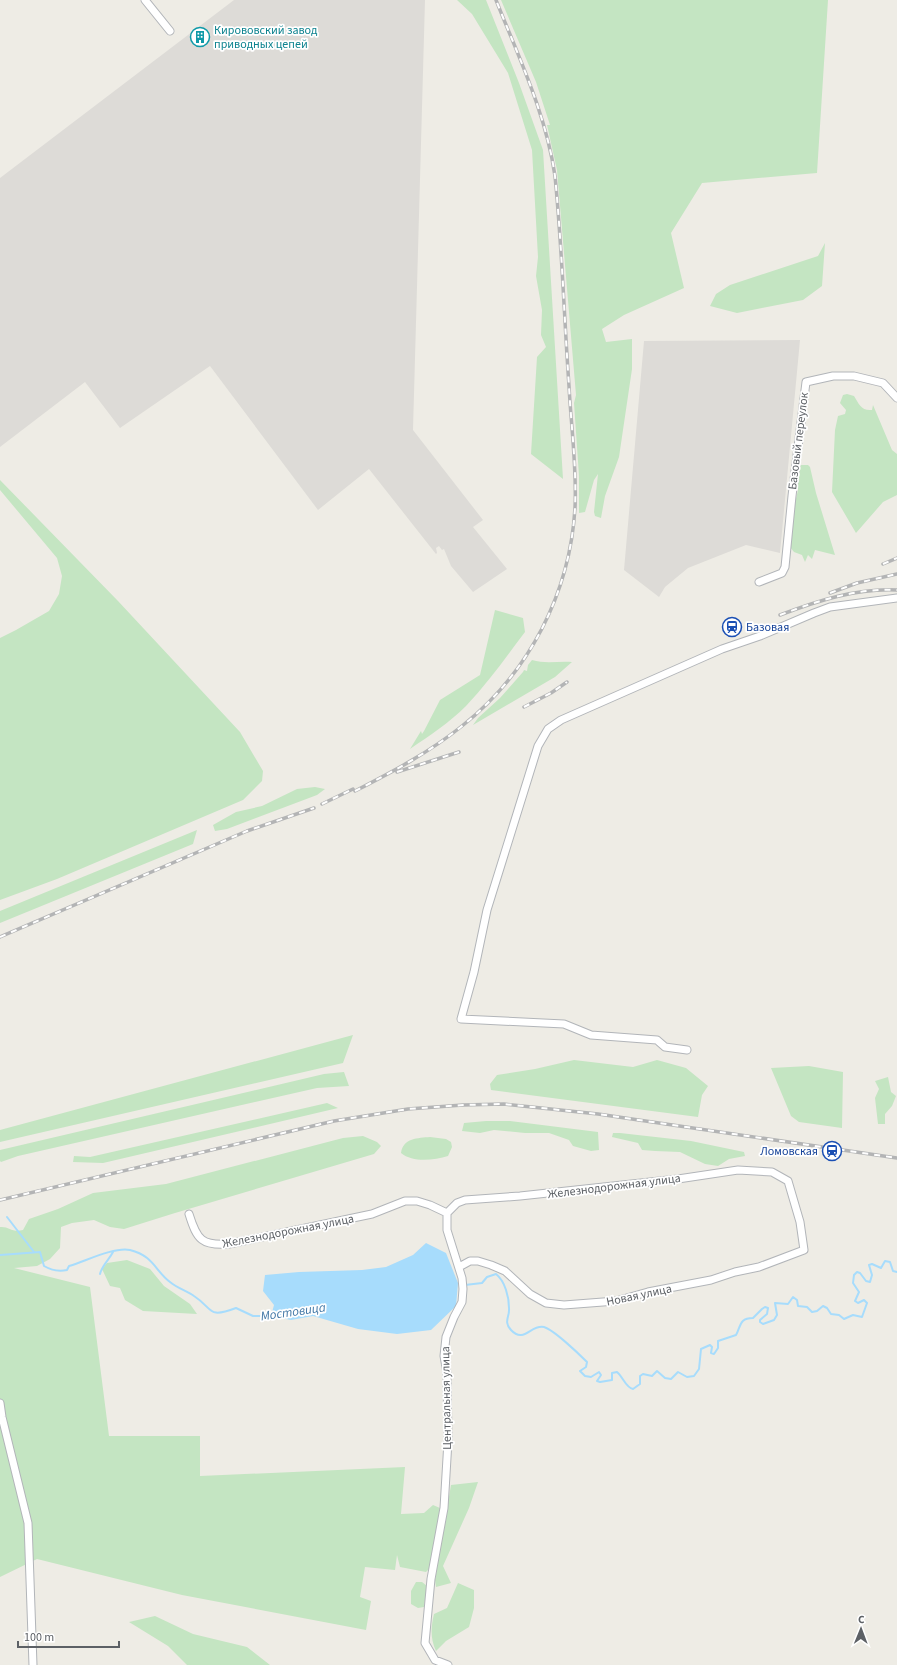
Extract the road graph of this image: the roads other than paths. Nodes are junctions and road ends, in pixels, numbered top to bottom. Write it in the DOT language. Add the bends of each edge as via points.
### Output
graph roads {
  1 [pos="145,0"];
  2 [pos="170,31"];
  3 [pos="897,398"];
  4 [pos="759,582"];
  5 [pos="897,598"];
  6 [pos="687,1050"];
  7 [pos="447,1213"];
  8 [pos="189,1214"];
  9 [pos="804,1250"];
  10 [pos="459,1268"];
  11 [pos="0,1403"];
  12 [pos="33,1665"];
  13 [pos="448,1665"];
  1 -- 2 [label="street"];
  3 -- 4 [label="street, Базовый переулок" via="883,383 854,376 833,376 806,382 785,567 782,573"];
  5 -- 6 [label="street" via="830,607 722,649 561,720 548,729 534,756 487,910 461,1019 564,1024 591,1034 657,1040 665,1046"];
  7 -- 8 [label="street, Железнодорожная улица" via="430,1204 405,1201 372,1214 229,1244 212,1245 202,1240 194,1229"];
  7 -- 9 [label="street, Железнодорожная улица" via="457,1202 465,1200 678,1179 738,1170 772,1172 788,1181 800,1222"];
  7 -- 10 [label="street, Центральная улица" via="447,1230"];
  9 -- 10 [label="street, Новая улица" via="759,1267 711,1280 616,1301 564,1305 546,1303 535,1297 505,1271 491,1265 470,1261"];
  10 -- 13 [label="street, Центральная улица" via="463,1289 462,1302 446,1337 444,1356 447,1373 448,1441 444,1508 431,1579 425,1643 435,1660"];
  11 -- 12 [label="street" via="28,1523"];
}
